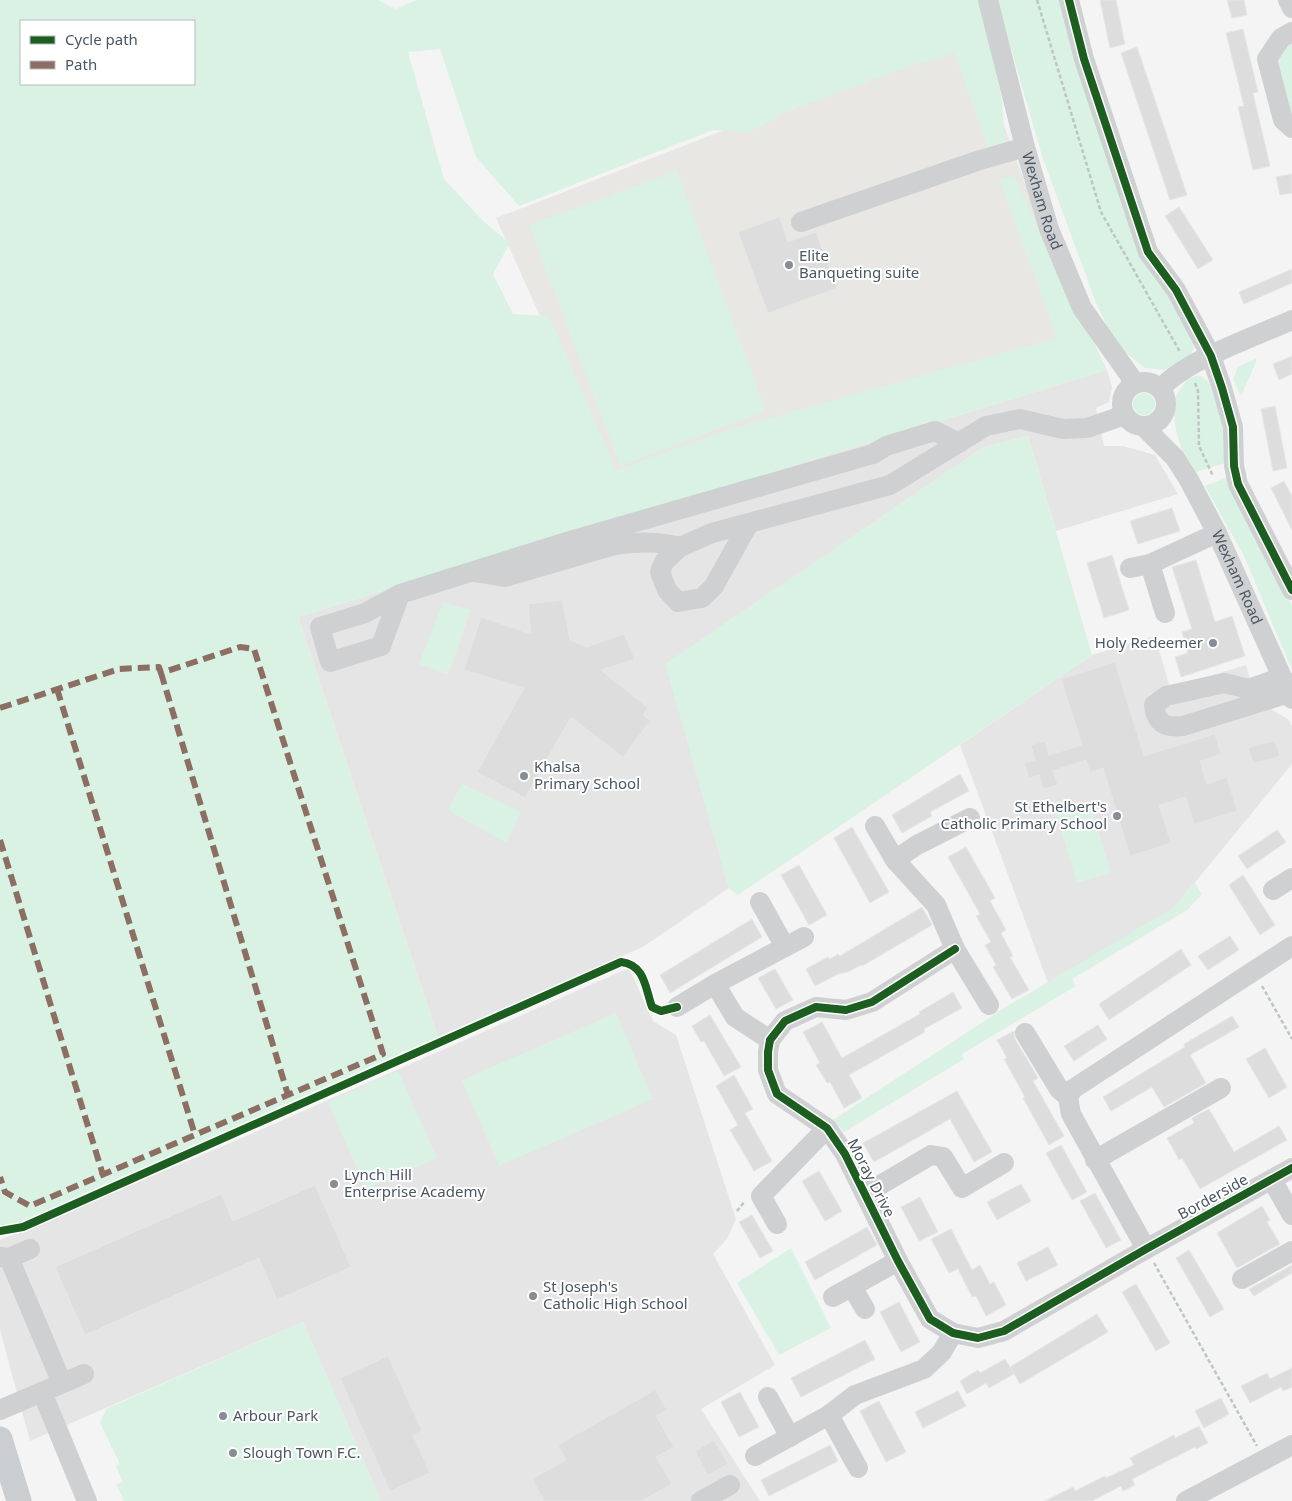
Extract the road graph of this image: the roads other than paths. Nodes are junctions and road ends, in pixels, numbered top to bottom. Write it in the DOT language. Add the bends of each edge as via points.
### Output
graph roads {
  1 [pos="988,0"];
  2 [pos="1069,0"];
  3 [pos="1288,0"];
  4 [pos="1292,8"];
  5 [pos="1292,32"];
  6 [pos="1292,128"];
  7 [pos="1025,147"];
  8 [pos="801,222"];
  9 [pos="1292,320"];
  10 [pos="1211,356"];
  11 [pos="1135,383"];
  12 [pos="1161,389"];
  13 [pos="1165,410"];
  14 [pos="1125,415"];
  15 [pos="1143,426"];
  16 [pos="959,443"];
  17 [pos="1175,458"];
  18 [pos="748,525"];
  19 [pos="1217,533"];
  20 [pos="631,543"];
  21 [pos="680,547"];
  22 [pos="1150,564"];
  23 [pos="1130,568"];
  24 [pos="472,572"];
  25 [pos="660,572"];
  26 [pos="1292,590"];
  27 [pos="400,594"];
  28 [pos="1165,613"];
  29 [pos="1287,690"];
  30 [pos="970,818"];
  31 [pos="875,826"];
  32 [pos="895,860"];
  33 [pos="1292,878"];
  34 [pos="1273,890"];
  35 [pos="760,902"];
  36 [pos="804,937"];
  37 [pos="1292,946"];
  38 [pos="785,948"];
  39 [pos="955,949"];
  40 [pos="715,984"];
  41 [pos="989,1005"];
  42 [pos="677,1007"];
  43 [pos="1025,1033"];
  44 [pos="770,1040"];
  45 [pos="1221,1088"];
  46 [pos="1068,1097"];
  47 [pos="827,1128"];
  48 [pos="1095,1160"];
  49 [pos="1004,1163"];
  50 [pos="1292,1168"];
  51 [pos="1272,1180"];
  52 [pos="865,1194"];
  53 [pos="1292,1215"];
  54 [pos="777,1224"];
  55 [pos="30,1249"];
  56 [pos="1146,1249"];
  57 [pos="1292,1251"];
  58 [pos="5,1257"];
  59 [pos="898,1261"];
  60 [pos="1242,1279"];
  61 [pos="852,1287"];
  62 [pos="833,1297"];
  63 [pos="865,1309"];
  64 [pos="953,1333"];
  65 [pos="84,1374"];
  66 [pos="62,1383"];
  67 [pos="42,1392"];
  68 [pos="768,1397"];
  69 [pos="0,1410"];
  70 [pos="829,1415"];
  71 [pos="790,1437"];
  72 [pos="0,1439"];
  73 [pos="1292,1445"];
  74 [pos="755,1456"];
  75 [pos="858,1468"];
  76 [pos="730,1485"];
  77 [pos="19,1501"];
  78 [pos="87,1501"];
  79 [pos="701,1501"];
  80 [pos="1186,1501"];
  1 -- 7 [label="street, Wexham Road"];
  2 -- 10 [label="street" via="1084,59 1148,252 1176,290"];
  3 -- 4 [label="street"];
  5 -- 6 [label="street" via="1281,38 1267,59 1283,120"];
  7 -- 8 [label="street"];
  7 -- 11 [label="street, Wexham Road" via="1049,229 1082,308"];
  9 -- 10 [label="street"];
  10 -- 12 [label="street" via="1168,380"];
  10 -- 26 [label="street" via="1234,427 1234,466 1238,484"];
  11 -- 12 [label="street" via="1149,382"];
  11 -- 14 [label="street" via="1124,394"];
  12 -- 13 [label="street" via="1165,396"];
  13 -- 15 [label="street" via="1157,422"];
  13 -- 17 [label="street, Wexham Road"];
  14 -- 15 [label="street"];
  14 -- 16 [label="street" via="1079,429 1063,429 1020,419 986,426"];
  15 -- 17 [label="street, Wexham Road"];
  16 -- 18 [label="street" via="890,485"];
  16 -- 24 [label="street" via="935,431 886,446 873,454"];
  17 -- 19 [label="street, Wexham Road"];
  18 -- 21 [label="street" via="712,533"];
  18 -- 25 [label="street" via="714,586 702,598 678,602 667,590"];
  19 -- 22 [label="street"];
  19 -- 29 [label="street, Wexham Road"];
  20 -- 21 [label="street" via="665,543"];
  20 -- 24 [label="street" via="505,577"];
  20 -- 25 [label="street" via="653,560"];
  21 -- 25 [label="street" via="664,562"];
  22 -- 23 [label="street"];
  22 -- 28 [label="street"];
  24 -- 27 [label="street"];
  29 -- 29 [label="street" via="1183,726 1169,727 1162,724 1155,714 1154,706 1166,696 1224,683"];
  30 -- 32 [label="street"];
  31 -- 32 [label="street"];
  32 -- 39 [label="street" via="936,905"];
  33 -- 34 [label="street"];
  35 -- 38 [label="street"];
  36 -- 38 [label="street"];
  37 -- 46 [label="street" via="1074,1089"];
  38 -- 40 [label="street"];
  39 -- 41 [label="street"];
  39 -- 44 [label="street" via="872,1002 846,1010 816,1007 785,1021"];
  40 -- 42 [label="street"];
  40 -- 44 [label="street" via="735,1017"];
  43 -- 46 [label="street" via="1059,1089"];
  44 -- 47 [label="street, Moray Drive" via="768,1070 777,1094"];
  45 -- 48 [label="street"];
  46 -- 48 [label="street" via="1071,1114"];
  47 -- 52 [label="street, Moray Drive" via="845,1154"];
  47 -- 54 [label="street" via="761,1196"];
  48 -- 56 [label="street"];
  49 -- 52 [label="street" via="962,1188 943,1157 931,1155"];
  50 -- 51 [label="street, Borderside"];
  51 -- 53 [label="street"];
  51 -- 56 [label="street, Borderside"];
  52 -- 59 [label="street, Moray Drive"];
  55 -- 58 [label="street"];
  56 -- 64 [label="street, Moray Drive" via="1004,1331 978,1338"];
  57 -- 60 [label="street"];
  58 -- 66 [label="street"];
  59 -- 61 [label="street"];
  59 -- 64 [label="street, Moray Drive" via="930,1320"];
  61 -- 62 [label="street"];
  61 -- 63 [label="street"];
  64 -- 70 [label="street" via="942,1352 924,1369 855,1395"];
  65 -- 66 [label="street"];
  66 -- 67 [label="street"];
  67 -- 69 [label="street"];
  67 -- 78 [label="street"];
  68 -- 71 [label="street"];
  70 -- 71 [label="street"];
  70 -- 75 [label="street"];
  71 -- 74 [label="street"];
  72 -- 77 [label="main road"];
  73 -- 80 [label="street"];
  76 -- 79 [label="street"];
}
